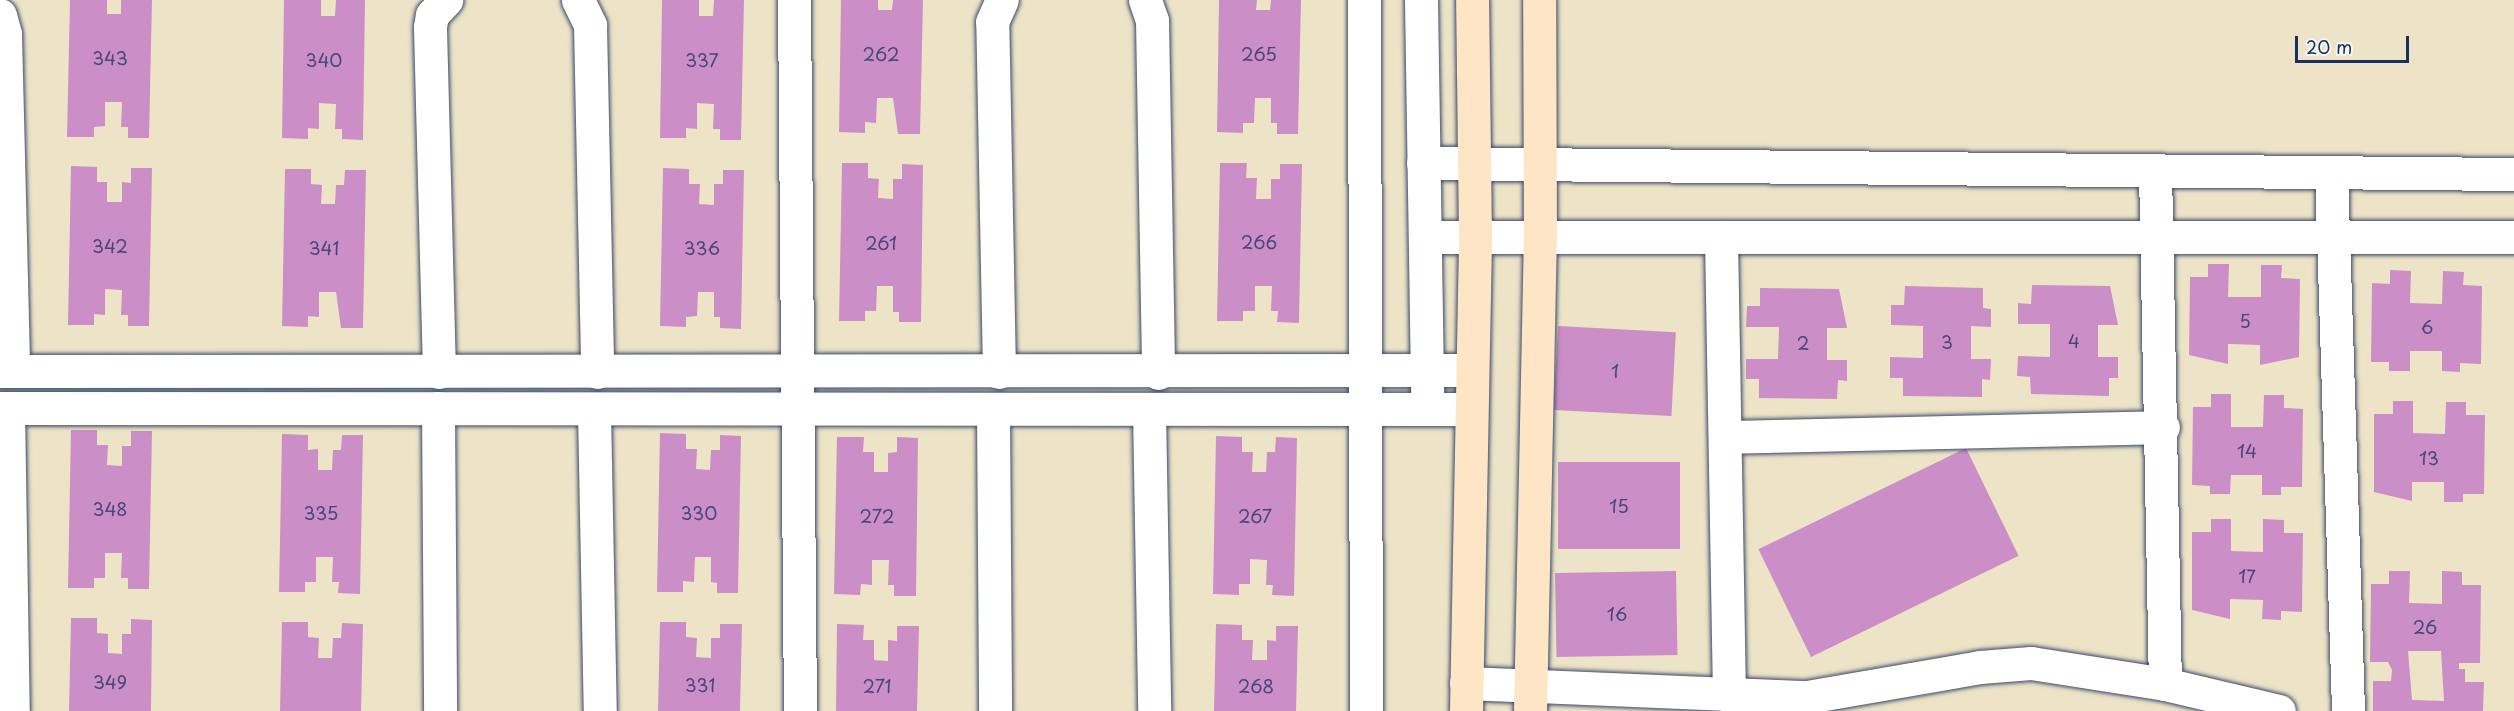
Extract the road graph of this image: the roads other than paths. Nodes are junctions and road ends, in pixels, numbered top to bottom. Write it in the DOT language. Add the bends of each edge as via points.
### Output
graph roads {
  1 [pos="446,0"];
  2 [pos="578,0"];
  3 [pos="794,0"];
  4 [pos="1002,0"];
  5 [pos="1145,0"];
  6 [pos="1364,0"];
  7 [pos="1421,0"];
  8 [pos="1472,0"];
  9 [pos="1539,0"];
  10 [pos="0,15"];
  11 [pos="1423,163"];
  12 [pos="1475,164"];
  13 [pos="1541,164"];
  14 [pos="2155,170"];
  15 [pos="2331,171"];
  16 [pos="2514,174"];
  17 [pos="1425,237"];
  18 [pos="1475,237"];
  19 [pos="1540,237"];
  20 [pos="1720,237"];
  21 [pos="2157,237"];
  22 [pos="2333,237"];
  23 [pos="2514,237"];
  24 [pos="1472,370"];
  25 [pos="7,371"];
  26 [pos="439,372"];
  27 [pos="597,372"];
  28 [pos="794,372"];
  29 [pos="999,372"];
  30 [pos="1427,372"];
  31 [pos="1158,373"];
  32 [pos="1365,373"];
  33 [pos="4,408"];
  34 [pos="438,408"];
  35 [pos="1428,409"];
  36 [pos="1471,409"];
  37 [pos="795,410"];
  38 [pos="993,410"];
  39 [pos="1149,410"];
  40 [pos="594,411"];
  41 [pos="1365,411"];
  42 [pos="2163,427"];
  43 [pos="1725,437"];
  44 [pos="2165,684"];
  45 [pos="1729,696"];
  46 [pos="1466,697"];
  47 [pos="1531,698"];
  48 [pos="13,711"];
  49 [pos="440,711"];
  50 [pos="600,711"];
  51 [pos="801,711"];
  52 [pos="995,711"];
  53 [pos="1154,711"];
  54 [pos="1366,711"];
  55 [pos="2279,711"];
  56 [pos="2348,711"];
  1 -- 26 [label="street" via="432,15 430,27"];
  2 -- 27 [label="street" via="590,25"];
  3 -- 28 [label="street"];
  4 -- 29 [label="street" via="992,22"];
  5 -- 31 [label="street" via="1152,20"];
  6 -- 32 [label="street"];
  7 -- 11 [label="street"];
  8 -- 12 [label="street"];
  9 -- 13 [label="street"];
  10 -- 25 [label="street" via="6,34"];
  11 -- 12 [label="street"];
  11 -- 17 [label="street"];
  12 -- 13 [label="street"];
  12 -- 18 [label="street"];
  13 -- 14 [label="street"];
  13 -- 19 [label="street"];
  14 -- 15 [label="street"];
  14 -- 21 [label="street"];
  15 -- 16 [label="street"];
  15 -- 22 [label="street"];
  17 -- 18 [label="street"];
  17 -- 30 [label="street"];
  18 -- 19 [label="street"];
  18 -- 24 [label="street"];
  19 -- 20 [label="street"];
  19 -- 47 [label="street"];
  20 -- 21 [label="street"];
  20 -- 43 [label="street"];
  21 -- 22 [label="street"];
  21 -- 42 [label="street"];
  22 -- 23 [label="street"];
  22 -- 56 [label="street"];
  24 -- 30 [label="street"];
  24 -- 36 [label="street"];
  25 -- 26 [label="street"];
  26 -- 27 [label="street"];
  27 -- 28 [label="street"];
  28 -- 29 [label="street"];
  28 -- 37 [label="street"];
  29 -- 31 [label="street"];
  30 -- 32 [label="street"];
  30 -- 35 [label="street"];
  31 -- 32 [label="street"];
  32 -- 41 [label="street"];
  33 -- 34 [label="street"];
  33 -- 48 [label="street"];
  34 -- 40 [label="street"];
  34 -- 49 [label="street"];
  35 -- 36 [label="street"];
  35 -- 41 [label="street"];
  36 -- 46 [label="street"];
  37 -- 38 [label="street"];
  37 -- 40 [label="street"];
  37 -- 51 [label="street"];
  38 -- 39 [label="street"];
  38 -- 52 [label="street"];
  39 -- 41 [label="street"];
  39 -- 53 [label="street"];
  40 -- 50 [label="street"];
  41 -- 54 [label="street"];
  42 -- 43 [label="street"];
  42 -- 44 [label="street"];
  43 -- 45 [label="street"];
  44 -- 45 [label="street" via="2056,665 2005,664 1826,696"];
  44 -- 55 [label="street"];
  45 -- 47 [label="street"];
  46 -- 47 [label="street"];
}
